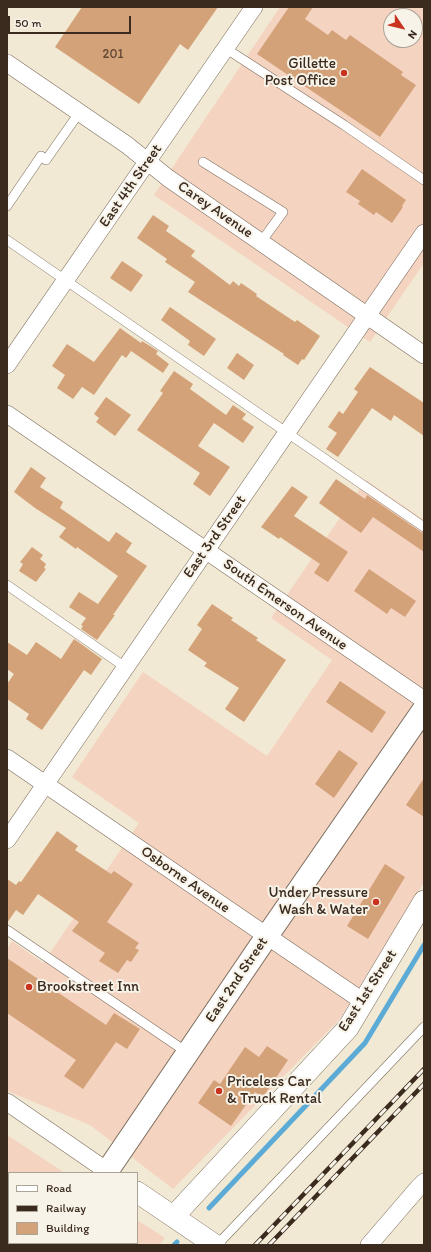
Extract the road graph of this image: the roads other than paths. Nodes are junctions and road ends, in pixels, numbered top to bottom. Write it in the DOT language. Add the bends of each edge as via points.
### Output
graph roads {
  1 [pos="254,7"];
  2 [pos="225,48"];
  3 [pos="7,63"];
  4 [pos="79,113"];
  5 [pos="148,162"];
  6 [pos="203,162"];
  7 [pos="424,180"];
  8 [pos="7,206"];
  9 [pos="424,233"];
  10 [pos="7,240"];
  11 [pos="262,242"];
  12 [pos="66,280"];
  13 [pos="368,316"];
  14 [pos="424,355"];
  15 [pos="7,365"];
  16 [pos="7,414"];
  17 [pos="287,432"];
  18 [pos="424,527"];
  19 [pos="206,550"];
  20 [pos="7,585"];
  21 [pos="125,667"];
  22 [pos="424,700"];
  23 [pos="424,709"];
  24 [pos="7,758"];
  25 [pos="46,784"];
  26 [pos="7,840"];
  27 [pos="424,901"];
  28 [pos="7,930"];
  29 [pos="266,936"];
  30 [pos="364,1002"];
  31 [pos="424,1027"];
  32 [pos="188,1053"];
  33 [pos="7,1102"];
  34 [pos="108,1172"];
  35 [pos="424,1182"];
  36 [pos="138,1193"];
  37 [pos="174,1216"];
  38 [pos="216,1245"];
  39 [pos="369,1245"];
  1 -- 2 [label="street, East 4th Street"];
  2 -- 5 [label="street, East 4th Street"];
  2 -- 7 [label="lane"];
  3 -- 4 [label="street, Carey Avenue"];
  4 -- 5 [label="street, Carey Avenue"];
  4 -- 8 [label="lane" via="46,160 41,156"];
  5 -- 11 [label="street, Carey Avenue"];
  5 -- 12 [label="street, East 4th Street"];
  6 -- 11 [label="lane" via="283,212"];
  9 -- 13 [label="street, East 3rd Street"];
  10 -- 12 [label="lane"];
  11 -- 13 [label="street, Carey Avenue"];
  12 -- 15 [label="street, East 4th Street"];
  12 -- 17 [label="lane"];
  13 -- 14 [label="street, Carey Avenue"];
  13 -- 17 [label="street, East 3rd Street"];
  16 -- 19 [label="street, South Emerson Avenue"];
  17 -- 18 [label="lane"];
  17 -- 19 [label="street, East 3rd Street"];
  19 -- 21 [label="street, East 3rd Street"];
  19 -- 22 [label="street, South Emerson Avenue"];
  20 -- 21 [label="lane"];
  21 -- 25 [label="street, East 3rd Street"];
  23 -- 29 [label="main road, East 2nd Street"];
  24 -- 25 [label="street, Osborne Avenue"];
  25 -- 26 [label="street, East 3rd Street"];
  25 -- 29 [label="street, Osborne Avenue"];
  27 -- 30 [label="street, East 1st Street"];
  28 -- 32 [label="lane"];
  29 -- 30 [label="street, Osborne Avenue"];
  29 -- 32 [label="main road, East 2nd Street"];
  30 -- 37 [label="street, East 1st Street" via="348,1028"];
  31 -- 38 [label="lane"];
  32 -- 34 [label="main road, East 2nd Street"];
  33 -- 34 [label="street"];
  35 -- 39 [label="street"];
  36 -- 37 [label="street"];
  37 -- 38 [label="street"];
}
